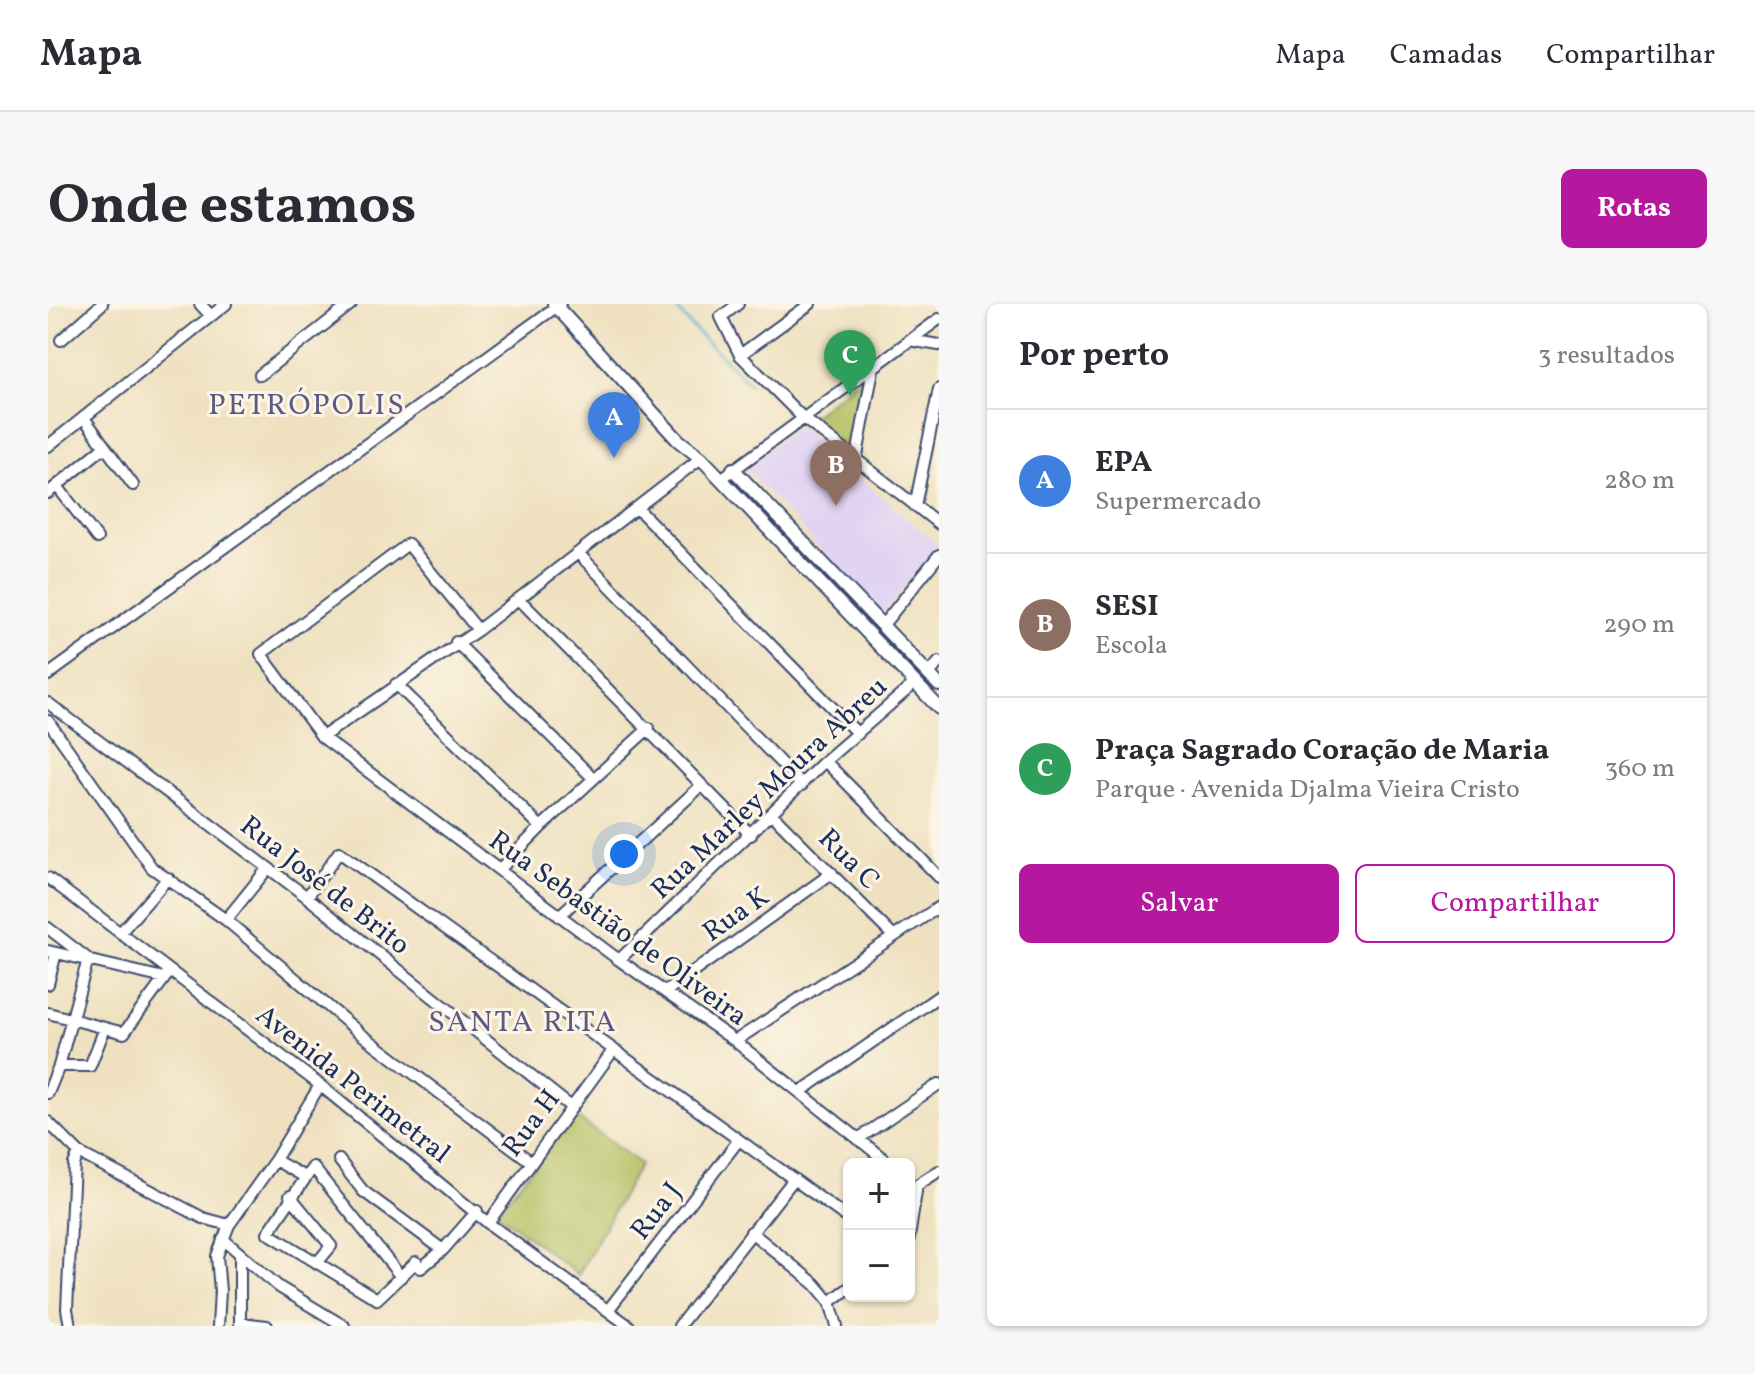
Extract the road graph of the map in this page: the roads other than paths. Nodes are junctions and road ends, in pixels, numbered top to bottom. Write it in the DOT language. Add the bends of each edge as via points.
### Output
graph roads {
  1 [pos="102,304"];
  2 [pos="200,304"];
  3 [pos="226,304"];
  4 [pos="351,304"];
  5 [pos="738,304"];
  6 [pos="810,304"];
  7 [pos="557,305"];
  8 [pos="211,316"];
  9 [pos="939,319"];
  10 [pos="61,340"];
  11 [pos="909,340"];
  12 [pos="939,345"];
  13 [pos="740,355"];
  14 [pos="874,364"];
  15 [pos="260,375"];
  16 [pos="939,389"];
  17 [pos="802,417"];
  18 [pos="84,418"];
  19 [pos="48,446"];
  20 [pos="103,448"];
  21 [pos="701,458"];
  22 [pos="856,461"];
  23 [pos="733,469"];
  24 [pos="721,479"];
  25 [pos="133,485"];
  26 [pos="53,489"];
  27 [pos="915,506"];
  28 [pos="637,508"];
  29 [pos="939,524"];
  30 [pos="97,538"];
  31 [pos="579,554"];
  32 [pos="939,555"];
  33 [pos="519,599"];
  34 [pos="882,626"];
  35 [pos="478,630"];
  36 [pos="456,642"];
  37 [pos="939,662"];
  38 [pos="929,674"];
  39 [pos="48,675"];
  40 [pos="915,683"];
  41 [pos="396,684"];
  42 [pos="939,685"];
  43 [pos="48,703"];
  44 [pos="939,708"];
  45 [pos="48,721"];
  46 [pos="649,728"];
  47 [pos="858,734"];
  48 [pos="322,737"];
  49 [pos="825,761"];
  50 [pos="593,778"];
  51 [pos="802,785"];
  52 [pos="701,786"];
  53 [pos="773,815"];
  54 [pos="541,827"];
  55 [pos="751,835"];
  56 [pos="268,868"];
  57 [pos="499,870"];
  58 [pos="832,873"];
  59 [pos="939,877"];
  60 [pos="48,878"];
  61 [pos="168,878"];
  62 [pos="307,897"];
  63 [pos="939,907"];
  64 [pos="559,916"];
  65 [pos="226,920"];
  66 [pos="48,928"];
  67 [pos="120,933"];
  68 [pos="893,936"];
  69 [pos="52,952"];
  70 [pos="88,959"];
  71 [pos="619,960"];
  72 [pos="167,975"];
  73 [pos="48,984"];
  74 [pos="665,992"];
  75 [pos="939,996"];
  76 [pos="48,1013"];
  77 [pos="71,1020"];
  78 [pos="105,1028"];
  79 [pos="735,1041"];
  80 [pos="612,1052"];
  81 [pos="59,1066"];
  82 [pos="939,1084"];
  83 [pos="320,1085"];
  84 [pos="800,1092"];
  85 [pos="48,1093"];
  86 [pos="571,1107"];
  87 [pos="48,1122"];
  88 [pos="858,1139"];
  89 [pos="738,1141"];
  90 [pos="79,1153"];
  91 [pos="882,1158"];
  92 [pos="275,1160"];
  93 [pos="339,1160"];
  94 [pos="530,1161"];
  95 [pos="939,1171"];
  96 [pos="305,1177"];
  97 [pos="794,1179"];
  98 [pos="915,1181"];
  99 [pos="290,1196"];
  100 [pos="477,1211"];
  101 [pos="843,1215"];
  102 [pos="488,1223"];
  103 [pos="229,1225"];
  104 [pos="751,1232"];
  105 [pos="223,1239"];
  106 [pos="443,1250"];
  107 [pos="240,1257"];
  108 [pos="317,1263"];
  109 [pos="401,1277"];
  110 [pos="843,1292"];
  111 [pos="830,1302"];
  112 [pos="609,1309"];
  113 [pos="240,1325"];
  114 [pos="70,1326"];
  115 [pos="218,1326"];
  116 [pos="267,1326"];
  117 [pos="344,1326"];
  118 [pos="629,1326"];
  119 [pos="679,1326"];
  120 [pos="837,1326"];
  1 -- 10 [label="street"];
  2 -- 8 [label="street"];
  3 -- 8 [label="street"];
  4 -- 15 [label="street"];
  5 -- 13 [label="street" via="721,317"];
  6 -- 13 [label="street"];
  7 -- 21 [label="street" via="678,440"];
  7 -- 39 [label="street"];
  8 -- 18 [label="street"];
  9 -- 11 [label="street"];
  11 -- 12 [label="street"];
  11 -- 14 [label="street"];
  13 -- 17 [label="street"];
  14 -- 17 [label="street"];
  14 -- 22 [label="street"];
  16 -- 27 [label="street"];
  17 -- 22 [label="street"];
  17 -- 23 [label="street"];
  18 -- 19 [label="street"];
  18 -- 20 [label="street"];
  20 -- 25 [label="street"];
  20 -- 26 [label="street"];
  21 -- 24 [label="street"];
  21 -- 28 [label="street"];
  22 -- 27 [label="street"];
  23 -- 24 [label="street"];
  23 -- 34 [label="street"];
  24 -- 40 [label="street"];
  26 -- 30 [label="street"];
  27 -- 29 [label="street"];
  28 -- 31 [label="street"];
  28 -- 47 [label="street"];
  31 -- 33 [label="street"];
  31 -- 51 [label="street"];
  32 -- 34 [label="street"];
  33 -- 35 [label="street"];
  33 -- 46 [label="street"];
  34 -- 38 [label="street"];
  35 -- 36 [label="street"];
  35 -- 48 [label="street, Rua Sebastião de Oliveira" via="408,544 261,654"];
  36 -- 41 [label="street"];
  36 -- 50 [label="street"];
  37 -- 38 [label="street"];
  38 -- 42 [label="street"];
  40 -- 44 [label="street"];
  40 -- 47 [label="street, Rua Marley Moura Abreu"];
  41 -- 48 [label="street"];
  41 -- 54 [label="street"];
  43 -- 56 [label="street, Rua José de Brito"];
  45 -- 61 [label="street" via="152,868"];
  46 -- 50 [label="street"];
  46 -- 52 [label="street"];
  47 -- 49 [label="street, Rua Marley Moura Abreu"];
  48 -- 57 [label="street, Rua Sebastião de Oliveira"];
  49 -- 51 [label="street, Rua Marley Moura Abreu"];
  49 -- 59 [label="street"];
  50 -- 54 [label="street"];
  51 -- 53 [label="street, Rua Marley Moura Abreu"];
  52 -- 55 [label="street"];
  52 -- 64 [label="street"];
  53 -- 55 [label="street, Rua Marley Moura Abreu"];
  53 -- 58 [label="street, Rua C"];
  54 -- 57 [label="street"];
  55 -- 71 [label="street, Rua Marley Moura Abreu"];
  56 -- 62 [label="street, Rua José de Brito"];
  56 -- 65 [label="street"];
  57 -- 64 [label="street, Rua Sebastião de Oliveira"];
  58 -- 68 [label="street, Rua C"];
  58 -- 74 [label="street, Rua K"];
  60 -- 67 [label="street, Avenida Perimetral"];
  61 -- 65 [label="street"];
  61 -- 67 [label="street"];
  62 -- 80 [label="street" via="339,852"];
  62 -- 86 [label="street, Rua José de Brito"];
  63 -- 68 [label="street"];
  64 -- 71 [label="street, Rua Sebastião de Oliveira"];
  65 -- 94 [label="street" via="361,1034"];
  66 -- 70 [label="street"];
  67 -- 72 [label="street, Avenida Perimetral"];
  68 -- 79 [label="street"];
  69 -- 70 [label="street"];
  69 -- 73 [label="street"];
  70 -- 72 [label="street"];
  70 -- 77 [label="street"];
  71 -- 74 [label="street, Rua Sebastião de Oliveira"];
  72 -- 78 [label="street" via="124,1033"];
  72 -- 83 [label="street, Avenida Perimetral"];
  74 -- 79 [label="street, Rua Sebastião de Oliveira"];
  75 -- 84 [label="street"];
  76 -- 77 [label="street"];
  77 -- 78 [label="street"];
  77 -- 81 [label="street"];
  78 -- 81 [label="street" via="90,1066"];
  79 -- 84 [label="street, Rua Sebastião de Oliveira"];
  80 -- 86 [label="street, Rua H"];
  80 -- 89 [label="street"];
  81 -- 85 [label="street"];
  82 -- 88 [label="street"];
  83 -- 92 [label="street"];
  83 -- 100 [label="street, Avenida Perimetral"];
  84 -- 88 [label="street, Rua Sebastião de Oliveira"];
  86 -- 94 [label="street, Rua H"];
  87 -- 90 [label="street"];
  88 -- 91 [label="street, Rua Sebastião de Oliveira"];
  89 -- 97 [label="street"];
  89 -- 112 [label="street, Rua J"];
  90 -- 103 [label="street" via="203,1218"];
  90 -- 114 [label="street" via="74,1164"];
  92 -- 96 [label="street"];
  92 -- 103 [label="street"];
  93 -- 106 [label="street" via="363,1191"];
  94 -- 102 [label="street, Rua H"];
  95 -- 98 [label="street"];
  96 -- 99 [label="street"];
  96 -- 109 [label="street" via="313,1167"];
  97 -- 101 [label="street"];
  97 -- 104 [label="street"];
  99 -- 108 [label="street" via="331,1246"];
  99 -- 108 [label="street" via="268,1233"];
  100 -- 102 [label="street, Avenida Perimetral"];
  100 -- 106 [label="street"];
  102 -- 112 [label="street, Avenida Perimetral"];
  103 -- 105 [label="street"];
  104 -- 111 [label="street"];
  104 -- 119 [label="street"];
  105 -- 107 [label="street"];
  105 -- 115 [label="street" via="217,1256"];
  106 -- 109 [label="street" via="421,1268 416,1262"];
  107 -- 113 [label="street"];
  107 -- 117 [label="street"];
  108 -- 109 [label="street" via="377,1299"];
  110 -- 111 [label="street"];
  111 -- 120 [label="street"];
  112 -- 118 [label="street, Avenida Perimetral"];
  113 -- 116 [label="street"];
}
